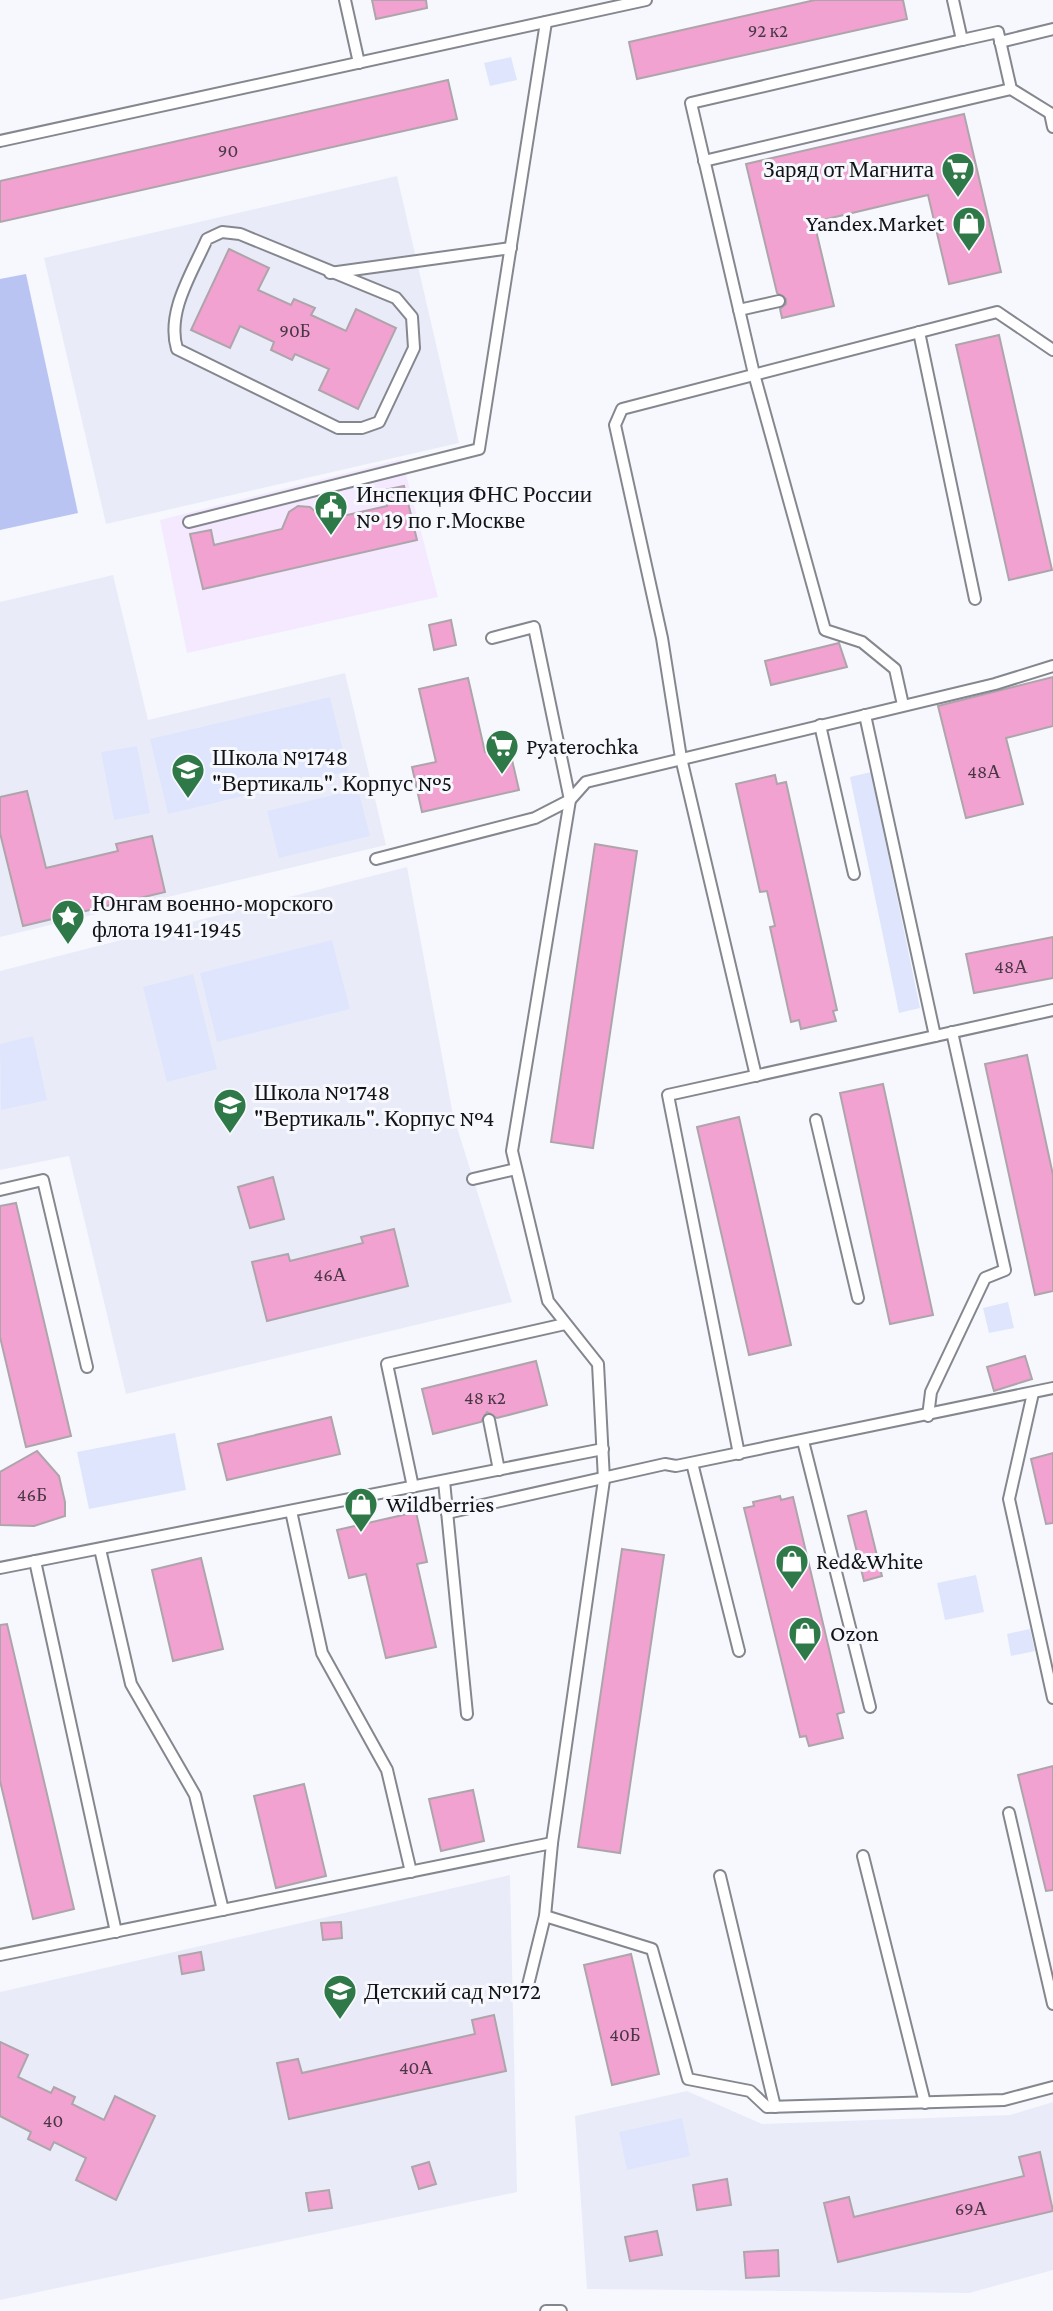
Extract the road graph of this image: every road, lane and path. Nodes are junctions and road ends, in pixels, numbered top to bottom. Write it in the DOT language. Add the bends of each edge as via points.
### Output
graph roads {
  1 [pos="345,0"];
  2 [pos="953,0"];
  3 [pos="641,1"];
  4 [pos="546,22"];
  5 [pos="1053,29"];
  6 [pos="962,40"];
  7 [pos="1000,42"];
  8 [pos="359,63"];
  9 [pos="1011,89"];
  10 [pos="1053,127"];
  11 [pos="0,141"];
  12 [pos="704,161"];
  13 [pos="511,248"];
  14 [pos="327,273"];
  15 [pos="779,301"];
  16 [pos="739,310"];
  17 [pos="919,332"];
  18 [pos="1053,350"];
  19 [pos="754,374"];
  20 [pos="188,522"];
  21 [pos="975,599"];
  22 [pos="492,638"];
  23 [pos="1053,666"];
  24 [pos="903,705"];
  25 [pos="865,715"];
  26 [pos="820,725"];
  27 [pos="681,758"];
  28 [pos="570,800"];
  29 [pos="376,859"];
  30 [pos="854,874"];
  31 [pos="1053,1010"];
  32 [pos="952,1032"];
  33 [pos="935,1036"];
  34 [pos="756,1076"];
  35 [pos="816,1120"];
  36 [pos="516,1169"];
  37 [pos="473,1179"];
  38 [pos="0,1190"];
  39 [pos="858,1298"];
  40 [pos="565,1324"];
  41 [pos="87,1367"];
  42 [pos="1053,1388"];
  43 [pos="1033,1393"];
  44 [pos="928,1416"];
  45 [pos="489,1420"];
  46 [pos="803,1441"];
  47 [pos="603,1449"];
  48 [pos="738,1454"];
  49 [pos="692,1463"];
  50 [pos="499,1470"];
  51 [pos="604,1480"];
  52 [pos="444,1481"];
  53 [pos="413,1487"];
  54 [pos="291,1511"];
  55 [pos="447,1513"];
  56 [pos="100,1549"];
  57 [pos="35,1561"];
  58 [pos="0,1568"];
  59 [pos="738,1651"];
  60 [pos="1053,1698"];
  61 [pos="870,1707"];
  62 [pos="467,1714"];
  63 [pos="1009,1813"];
  64 [pos="552,1843"];
  65 [pos="863,1856"];
  66 [pos="411,1872"];
  67 [pos="720,1876"];
  68 [pos="223,1910"];
  69 [pos="545,1916"];
  70 [pos="116,1932"];
  71 [pos="0,1955"];
  72 [pos="528,1985"];
  73 [pos="1053,2004"];
  74 [pos="1053,2087"];
  75 [pos="925,2102"];
  76 [pos="775,2107"];
  77 [pos="559,2310"];
  78 [pos="546,2311"];
  1 -- 8 [label="lane"];
  2 -- 6 [label="lane"];
  3 -- 4 [label="lane"];
  4 -- 8 [label="lane"];
  4 -- 13 [label="lane"];
  5 -- 7 [label="lane"];
  6 -- 7 [label="lane" via="998,32"];
  6 -- 12 [label="lane" via="691,103"];
  7 -- 9 [label="lane"];
  8 -- 11 [label="lane"];
  9 -- 10 [label="lane" via="1050,113"];
  9 -- 12 [label="lane"];
  12 -- 16 [label="lane"];
  13 -- 14 [label="lane"];
  13 -- 20 [label="lane" via="479,449"];
  14 -- 14 [label="lane" via="396,298 412,317 414,348 379,422 338,428 177,349 174,316 207,239 222,232 240,234"];
  15 -- 16 [label="lane"];
  16 -- 19 [label="lane"];
  17 -- 18 [label="lane" via="996,312"];
  17 -- 19 [label="lane"];
  17 -- 21 [label="lane"];
  19 -- 24 [label="lane" via="825,631 862,642 895,669"];
  19 -- 27 [label="lane" via="622,409 615,425 662,638"];
  22 -- 28 [label="lane" via="534,627"];
  23 -- 24 [label="lane"];
  24 -- 25 [label="lane"];
  25 -- 26 [label="lane"];
  25 -- 33 [label="lane"];
  26 -- 27 [label="lane"];
  26 -- 30 [label="lane"];
  27 -- 28 [label="lane" via="586,782"];
  27 -- 34 [label="lane"];
  28 -- 29 [label="lane" via="535,818"];
  28 -- 36 [label="lane" via="512,1151"];
  31 -- 32 [label="lane"];
  32 -- 33 [label="lane"];
  32 -- 44 [label="lane" via="1005,1269 985,1278 931,1392"];
  33 -- 34 [label="lane"];
  34 -- 48 [label="lane" via="668,1095"];
  35 -- 39 [label="lane"];
  36 -- 37 [label="lane"];
  36 -- 40 [label="lane" via="548,1301"];
  38 -- 41 [label="lane" via="43,1180"];
  40 -- 47 [label="lane" via="598,1364"];
  40 -- 53 [label="lane" via="387,1364"];
  42 -- 43 [label="lane"];
  43 -- 44 [label="lane"];
  43 -- 60 [label="lane" via="1009,1499"];
  44 -- 46 [label="lane"];
  45 -- 50 [label="lane"];
  46 -- 48 [label="lane"];
  46 -- 61 [label="lane"];
  47 -- 50 [label="lane"];
  47 -- 51 [label="lane"];
  48 -- 49 [label="lane"];
  49 -- 51 [label="lane" via="665,1464"];
  49 -- 59 [label="lane"];
  50 -- 52 [label="lane"];
  51 -- 55 [label="lane"];
  51 -- 64 [label="lane"];
  52 -- 53 [label="lane"];
  52 -- 55 [label="lane"];
  53 -- 54 [label="lane"];
  54 -- 56 [label="lane"];
  54 -- 66 [label="lane" via="322,1653 387,1770"];
  55 -- 62 [label="lane"];
  56 -- 57 [label="lane"];
  56 -- 68 [label="lane" via="131,1684 195,1795"];
  57 -- 58 [label="lane"];
  57 -- 70 [label="lane"];
  63 -- 73 [label="lane"];
  64 -- 66 [label="lane"];
  64 -- 69 [label="lane"];
  65 -- 75 [label="lane"];
  66 -- 68 [label="lane"];
  67 -- 76 [label="lane"];
  68 -- 70 [label="lane"];
  69 -- 72 [label="lane"];
  69 -- 76 [label="lane" via="652,1949 688,2079 750,2091 768,2107"];
  70 -- 71 [label="lane"];
  74 -- 75 [label="lane" via="1004,2100"];
  75 -- 76 [label="lane"];
  77 -- 78 [label="lane"];
}
